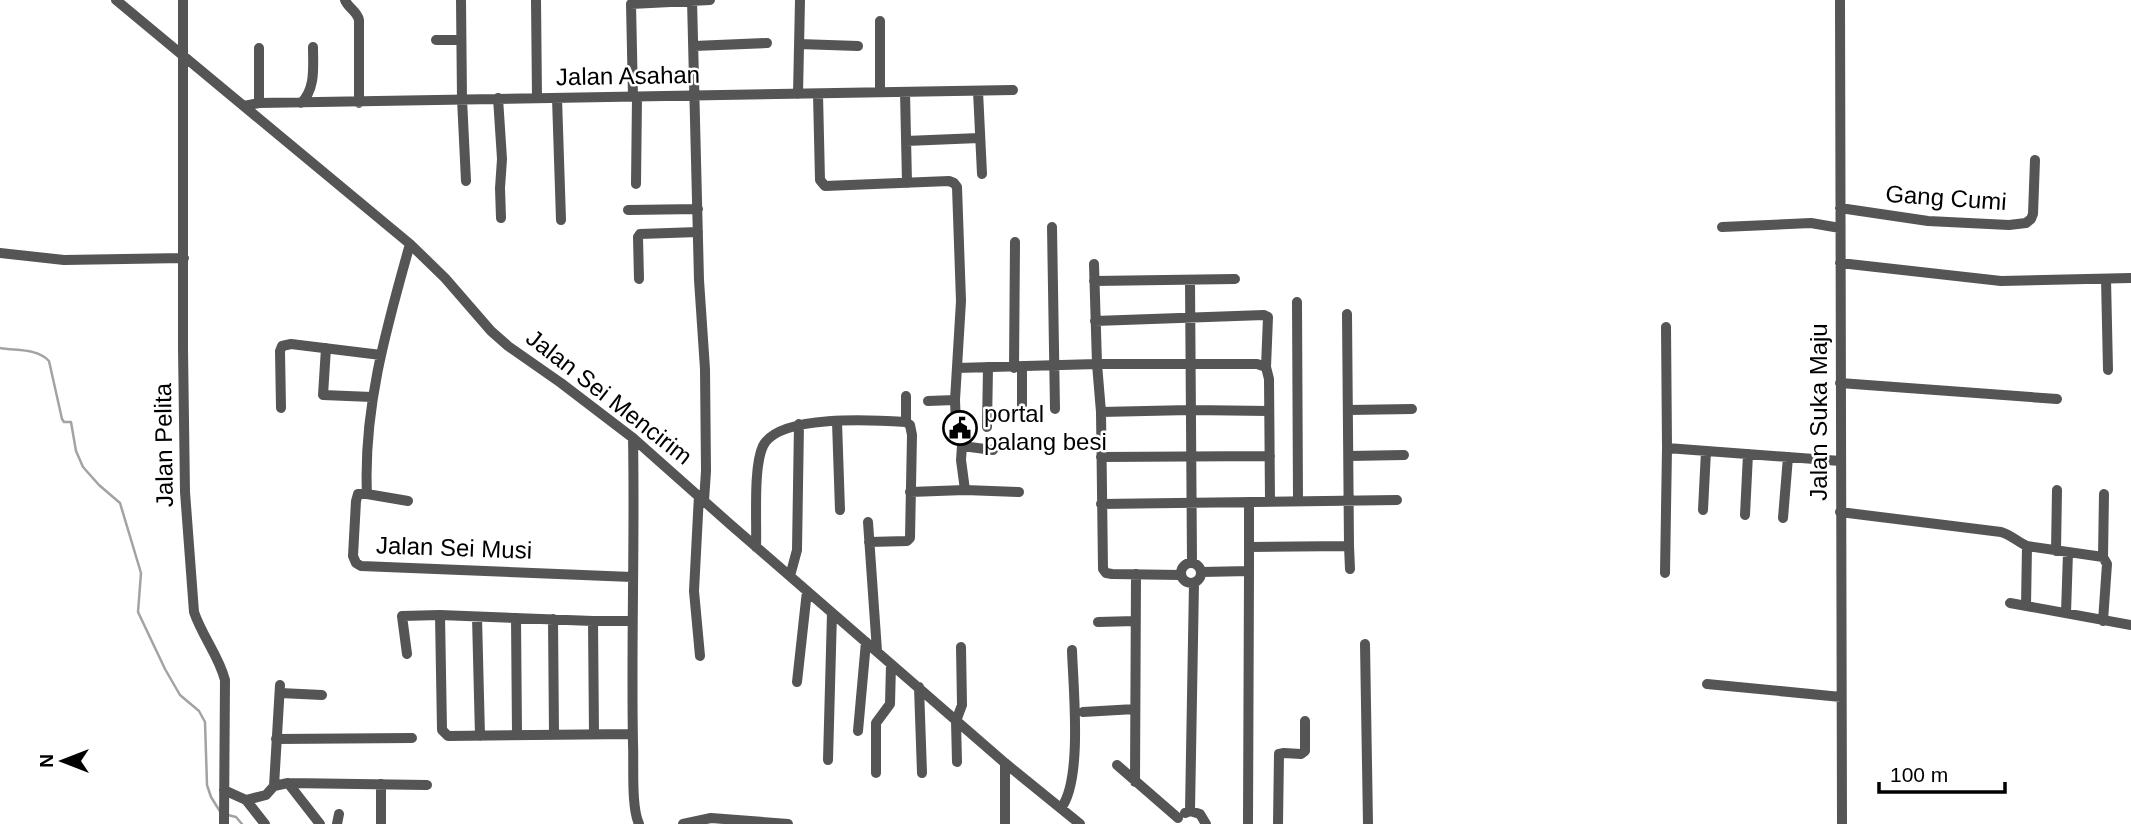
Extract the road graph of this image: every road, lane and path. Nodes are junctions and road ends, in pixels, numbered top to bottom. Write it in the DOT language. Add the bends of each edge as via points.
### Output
graph roads {
  1 [pos="117,0"];
  2 [pos="183,0"];
  3 [pos="345,0"];
  4 [pos="461,0"];
  5 [pos="536,0"];
  6 [pos="692,0"];
  7 [pos="710,0"];
  8 [pos="800,0"];
  9 [pos="1840,0"];
  10 [pos="880,21"];
  11 [pos="436,40"];
  12 [pos="461,40"];
  13 [pos="767,43"];
  14 [pos="799,44"];
  15 [pos="694,46"];
  16 [pos="858,46"];
  17 [pos="313,47"];
  18 [pos="259,48"];
  19 [pos="184,57"];
  20 [pos="1013,90"];
  21 [pos="978,91"];
  22 [pos="880,92"];
  23 [pos="905,92"];
  24 [pos="798,94"];
  25 [pos="818,94"];
  26 [pos="695,96"];
  27 [pos="635,97"];
  28 [pos="498,98"];
  29 [pos="537,98"];
  30 [pos="557,98"];
  31 [pos="462,99"];
  32 [pos="259,103"];
  33 [pos="301,103"];
  34 [pos="359,103"];
  35 [pos="244,106"];
  36 [pos="979,138"];
  37 [pos="906,141"];
  38 [pos="2035,160"];
  39 [pos="982,174"];
  40 [pos="466,181"];
  41 [pos="908,183"];
  42 [pos="636,184"];
  43 [pos="1840,208"];
  44 [pos="698,209"];
  45 [pos="628,210"];
  46 [pos="501,218"];
  47 [pos="561,219"];
  48 [pos="1052,227"];
  49 [pos="1722,227"];
  50 [pos="1840,228"];
  51 [pos="698,232"];
  52 [pos="1015,242"];
  53 [pos="410,244"];
  54 [pos="0,253"];
  55 [pos="184,258"];
  56 [pos="1840,263"];
  57 [pos="1094,264"];
  58 [pos="2131,278"];
  59 [pos="639,279"];
  60 [pos="1235,279"];
  61 [pos="2106,279"];
  62 [pos="1094,281"];
  63 [pos="1190,281"];
  64 [pos="1297,302"];
  65 [pos="1347,314"];
  66 [pos="1191,318"];
  67 [pos="1095,321"];
  68 [pos="1667,327"];
  69 [pos="326,348"];
  70 [pos="381,355"];
  71 [pos="1097,364"];
  72 [pos="1191,364"];
  73 [pos="1055,366"];
  74 [pos="989,367"];
  75 [pos="1266,367"];
  76 [pos="957,368"];
  77 [pos="1018,368"];
  78 [pos="2108,370"];
  79 [pos="1840,383"];
  80 [pos="372,397"];
  81 [pos="906,397"];
  82 [pos="2057,399"];
  83 [pos="954,400"];
  84 [pos="928,401"];
  85 [pos="1022,405"];
  86 [pos="281,408"];
  87 [pos="1055,409"];
  88 [pos="1412,409"];
  89 [pos="1191,410"];
  90 [pos="1348,410"];
  91 [pos="1269,411"];
  92 [pos="1101,412"];
  93 [pos="837,422"];
  94 [pos="905,422"];
  95 [pos="799,424"];
  96 [pos="956,425"];
  97 [pos="987,427"];
  98 [pos="633,438"];
  99 [pos="1667,449"];
  100 [pos="993,450"];
  101 [pos="1706,451"];
  102 [pos="1748,454"];
  103 [pos="1404,455"];
  104 [pos="1190,456"];
  105 [pos="1270,456"];
  106 [pos="1349,456"];
  107 [pos="1101,457"];
  108 [pos="1788,457"];
  109 [pos="1840,461"];
  110 [pos="965,490"];
  111 [pos="2057,491"];
  112 [pos="910,492"];
  113 [pos="1019,492"];
  114 [pos="367,494"];
  115 [pos="2104,494"];
  116 [pos="701,498"];
  117 [pos="1397,500"];
  118 [pos="408,501"];
  119 [pos="1270,501"];
  120 [pos="1298,501"];
  121 [pos="1349,501"];
  122 [pos="1249,502"];
  123 [pos="1191,503"];
  124 [pos="1101,504"];
  125 [pos="840,510"];
  126 [pos="1703,510"];
  127 [pos="1840,512"];
  128 [pos="1745,515"];
  129 [pos="1783,518"];
  130 [pos="868,522"];
  131 [pos="869,542"];
  132 [pos="1349,546"];
  133 [pos="2027,546"];
  134 [pos="756,547"];
  135 [pos="1249,547"];
  136 [pos="2056,551"];
  137 [pos="2068,552"];
  138 [pos="2103,557"];
  139 [pos="1192,562"];
  140 [pos="1350,569"];
  141 [pos="1249,571"];
  142 [pos="1202,572"];
  143 [pos="1665,573"];
  144 [pos="1136,574"];
  145 [pos="1181,575"];
  146 [pos="790,576"];
  147 [pos="632,577"];
  148 [pos="1194,583"];
  149 [pos="807,592"];
  150 [pos="2010,603"];
  151 [pos="2026,606"];
  152 [pos="832,613"];
  153 [pos="2066,613"];
  154 [pos="440,615"];
  155 [pos="477,617"];
  156 [pos="516,618"];
  157 [pos="553,619"];
  158 [pos="593,621"];
  159 [pos="632,621"];
  160 [pos="1135,621"];
  161 [pos="2104,621"];
  162 [pos="1098,622"];
  163 [pos="2131,625"];
  164 [pos="866,642"];
  165 [pos="1365,644"];
  166 [pos="961,647"];
  167 [pos="1072,650"];
  168 [pos="877,651"];
  169 [pos="407,654"];
  170 [pos="700,656"];
  171 [pos="891,664"];
  172 [pos="797,682"];
  173 [pos="1707,684"];
  174 [pos="919,687"];
  175 [pos="322,695"];
  176 [pos="1841,697"];
  177 [pos="1135,709"];
  178 [pos="1083,712"];
  179 [pos="957,721"];
  180 [pos="1305,721"];
  181 [pos="858,731"];
  182 [pos="554,734"];
  183 [pos="594,734"];
  184 [pos="633,734"];
  185 [pos="517,735"];
  186 [pos="480,736"];
  187 [pos="412,738"];
  188 [pos="276,739"];
  189 [pos="828,760"];
  190 [pos="957,762"];
  191 [pos="1005,763"];
  192 [pos="1117,765"];
  193 [pos="876,773"];
  194 [pos="922,773"];
  195 [pos="288,782"];
  196 [pos="1135,782"];
  197 [pos="381,784"];
  198 [pos="427,785"];
  199 [pos="274,786"];
  200 [pos="224,790"];
  201 [pos="246,800"];
  202 [pos="1061,808"];
  203 [pos="1191,811"];
  204 [pos="1177,821"];
  205 [pos="224,823"];
  206 [pos="265,824"];
  207 [pos="320,824"];
  208 [pos="381,824"];
  209 [pos="639,824"];
  210 [pos="683,824"];
  211 [pos="788,824"];
  212 [pos="1005,824"];
  213 [pos="1080,824"];
  214 [pos="1206,824"];
  215 [pos="1248,824"];
  216 [pos="1278,824"];
  217 [pos="1368,824"];
  218 [pos="1842,824"];
  1 -- 19 [label="street, Jalan Sei Mencirim"];
  2 -- 19 [label="street, Jalan Pelita"];
  3 -- 34 [label="street" via="359,20"];
  4 -- 12 [label="street"];
  5 -- 29 [label="street"];
  6 -- 7 [label="street"];
  6 -- 15 [label="street"];
  6 -- 27 [label="street" via="631,4"];
  8 -- 14 [label="street"];
  9 -- 43 [label="street, Jalan Suka Maju"];
  10 -- 22 [label="street"];
  11 -- 12 [label="street"];
  12 -- 31 [label="street"];
  13 -- 15 [label="street"];
  14 -- 16 [label="street"];
  14 -- 24 [label="street"];
  15 -- 26 [label="street"];
  17 -- 33 [label="street" via="314,74 310,92"];
  18 -- 32 [label="street"];
  19 -- 35 [label="street, Jalan Sei Mencirim"];
  19 -- 55 [label="street, Jalan Pelita"];
  20 -- 21 [label="street, Jalan Asahan"];
  21 -- 23 [label="street, Jalan Asahan"];
  21 -- 36 [label="street"];
  22 -- 23 [label="street, Jalan Asahan"];
  22 -- 25 [label="street, Jalan Asahan"];
  23 -- 37 [label="street"];
  24 -- 25 [label="street, Jalan Asahan"];
  24 -- 26 [label="street, Jalan Asahan"];
  25 -- 41 [label="street" via="822,183 830,187"];
  26 -- 27 [label="street, Jalan Asahan"];
  26 -- 44 [label="street"];
  27 -- 30 [label="street, Jalan Asahan"];
  27 -- 42 [label="street"];
  28 -- 29 [label="street, Jalan Asahan"];
  28 -- 31 [label="street, Jalan Asahan"];
  28 -- 46 [label="street"];
  29 -- 30 [label="street, Jalan Asahan"];
  30 -- 47 [label="street"];
  31 -- 34 [label="street, Jalan Asahan"];
  31 -- 40 [label="street"];
  32 -- 33 [label="street, Jalan Asahan"];
  32 -- 35 [label="street, Jalan Asahan"];
  33 -- 34 [label="street, Jalan Asahan"];
  35 -- 53 [label="street, Jalan Sei Mencirim"];
  36 -- 37 [label="street"];
  36 -- 39 [label="street"];
  37 -- 41 [label="street"];
  38 -- 43 [label="street, Gang Cumi" via="2033,214 2026,223 1928,222"];
  41 -- 76 [label="street" via="949,181 957,187 961,300"];
  43 -- 50 [label="street, Jalan Suka Maju"];
  44 -- 45 [label="street"];
  44 -- 51 [label="street"];
  48 -- 73 [label="street"];
  49 -- 50 [label="street" via="1811,223"];
  50 -- 56 [label="street, Jalan Suka Maju"];
  51 -- 59 [label="street" via="640,234"];
  51 -- 116 [label="street" via="705,369 706,471"];
  52 -- 77 [label="street"];
  53 -- 70 [label="street, Jalan Sei Musi"];
  53 -- 98 [label="street, Jalan Sei Mencirim" via="508,346"];
  54 -- 55 [label="street" via="64,260"];
  55 -- 200 [label="street, Jalan Pelita" via="185,492 191,580 200,630 225,680"];
  56 -- 61 [label="street" via="2001,281"];
  56 -- 79 [label="street, Jalan Suka Maju"];
  57 -- 62 [label="street"];
  58 -- 61 [label="street"];
  60 -- 63 [label="street"];
  61 -- 78 [label="street"];
  62 -- 63 [label="street"];
  62 -- 67 [label="street"];
  63 -- 66 [label="street"];
  64 -- 120 [label="street"];
  65 -- 90 [label="street"];
  66 -- 67 [label="street"];
  66 -- 72 [label="street"];
  66 -- 75 [label="street" via="1267,316"];
  67 -- 71 [label="street"];
  68 -- 99 [label="street"];
  69 -- 70 [label="street"];
  69 -- 80 [label="street" via="323,395"];
  69 -- 86 [label="street" via="282,346"];
  70 -- 80 [label="street, Jalan Sei Musi"];
  71 -- 72 [label="street"];
  71 -- 73 [label="street"];
  71 -- 92 [label="street"];
  72 -- 75 [label="street"];
  72 -- 89 [label="street"];
  73 -- 77 [label="street"];
  73 -- 87 [label="street"];
  74 -- 76 [label="street"];
  74 -- 77 [label="street"];
  74 -- 97 [label="street"];
  75 -- 91 [label="street"];
  76 -- 83 [label="street"];
  77 -- 85 [label="street"];
  79 -- 82 [label="street"];
  79 -- 109 [label="street, Jalan Suka Maju"];
  80 -- 114 [label="street, Jalan Sei Musi"];
  81 -- 94 [label="street"];
  83 -- 84 [label="street"];
  83 -- 96 [label="street"];
  88 -- 90 [label="street"];
  89 -- 91 [label="street"];
  89 -- 92 [label="street"];
  89 -- 104 [label="street"];
  90 -- 106 [label="street"];
  91 -- 105 [label="street"];
  92 -- 107 [label="street"];
  93 -- 94 [label="street"];
  93 -- 95 [label="street"];
  93 -- 125 [label="street"];
  94 -- 112 [label="street" via="912,435"];
  95 -- 134 [label="street" via="770,436 762,448"];
  95 -- 146 [label="street" via="797,550"];
  98 -- 116 [label="street, Jalan Sei Mencirim"];
  98 -- 147 [label="street"];
  99 -- 101 [label="street"];
  99 -- 143 [label="street"];
  100 -- 110 [label="street" via="962,446"];
  101 -- 102 [label="street"];
  101 -- 126 [label="street"];
  102 -- 108 [label="street"];
  102 -- 128 [label="street"];
  103 -- 106 [label="street"];
  104 -- 105 [label="street"];
  104 -- 107 [label="street"];
  104 -- 123 [label="street"];
  105 -- 119 [label="street"];
  106 -- 121 [label="street"];
  107 -- 124 [label="street"];
  108 -- 109 [label="street"];
  108 -- 129 [label="street"];
  109 -- 127 [label="street, Jalan Suka Maju"];
  110 -- 112 [label="street"];
  110 -- 113 [label="street"];
  111 -- 136 [label="street"];
  112 -- 131 [label="street" via="909,540"];
  114 -- 118 [label="street"];
  114 -- 147 [label="street, Jalan Sei Musi" via="358,494 356,501 353,556 361,566"];
  115 -- 138 [label="street"];
  116 -- 134 [label="street, Jalan Sei Mencirim"];
  116 -- 170 [label="street" via="694,591"];
  117 -- 121 [label="street"];
  119 -- 120 [label="street"];
  119 -- 122 [label="street"];
  120 -- 121 [label="street"];
  121 -- 132 [label="street"];
  122 -- 123 [label="street"];
  122 -- 135 [label="street"];
  123 -- 124 [label="street"];
  123 -- 139 [label="street"];
  124 -- 144 [label="street" via="1103,569 1112,574"];
  127 -- 133 [label="street" via="2001,532"];
  127 -- 176 [label="street, Jalan Suka Maju"];
  130 -- 131 [label="street"];
  131 -- 168 [label="street"];
  132 -- 135 [label="street"];
  132 -- 140 [label="street"];
  133 -- 136 [label="street"];
  133 -- 151 [label="street"];
  134 -- 146 [label="street, Jalan Sei Mencirim"];
  135 -- 141 [label="street"];
  136 -- 137 [label="street"];
  137 -- 138 [label="street"];
  137 -- 153 [label="street"];
  138 -- 161 [label="street" via="2107,564"];
  139 -- 142 [label="street"];
  139 -- 145 [label="street" via="1184,565"];
  141 -- 142 [label="street"];
  141 -- 215 [label="street"];
  142 -- 148 [label="street"];
  144 -- 145 [label="street"];
  144 -- 160 [label="street"];
  145 -- 148 [label="street"];
  146 -- 149 [label="street, Jalan Sei Mencirim"];
  147 -- 159 [label="street"];
  148 -- 203 [label="street"];
  149 -- 152 [label="street, Jalan Sei Mencirim"];
  149 -- 172 [label="street"];
  150 -- 151 [label="street"];
  151 -- 153 [label="street"];
  152 -- 164 [label="street, Jalan Sei Mencirim"];
  152 -- 189 [label="street"];
  153 -- 161 [label="street"];
  154 -- 155 [label="street"];
  154 -- 169 [label="street" via="402,617"];
  154 -- 186 [label="street" via="442,730 448,736"];
  155 -- 156 [label="street"];
  155 -- 186 [label="street"];
  156 -- 157 [label="street"];
  156 -- 185 [label="street"];
  157 -- 158 [label="street"];
  157 -- 182 [label="street"];
  158 -- 159 [label="street"];
  158 -- 183 [label="street"];
  159 -- 184 [label="street"];
  160 -- 162 [label="street"];
  160 -- 177 [label="street"];
  161 -- 163 [label="street"];
  164 -- 168 [label="street, Jalan Sei Mencirim"];
  164 -- 181 [label="street"];
  165 -- 217 [label="street"];
  166 -- 179 [label="street" via="962,705"];
  167 -- 202 [label="street" via="1074,772"];
  168 -- 171 [label="street, Jalan Sei Mencirim"];
  171 -- 174 [label="street, Jalan Sei Mencirim"];
  171 -- 193 [label="street" via="890,704 876,723"];
  173 -- 176 [label="street"];
  174 -- 179 [label="street, Jalan Sei Mencirim"];
  174 -- 194 [label="street"];
  175 -- 188 [label="street" via="280,689"];
  176 -- 218 [label="street, Jalan Suka Maju"];
  177 -- 178 [label="street"];
  177 -- 196 [label="street"];
  179 -- 190 [label="street"];
  179 -- 191 [label="street, Jalan Sei Mencirim"];
  180 -- 216 [label="street" via="1305,751 1279,754"];
  182 -- 183 [label="street"];
  182 -- 185 [label="street"];
  183 -- 184 [label="street"];
  184 -- 209 [label="street"];
  185 -- 186 [label="street"];
  187 -- 188 [label="street"];
  188 -- 199 [label="street"];
  191 -- 202 [label="street, Jalan Sei Mencirim"];
  191 -- 212 [label="street"];
  192 -- 196 [label="street"];
  195 -- 197 [label="street"];
  195 -- 199 [label="street"];
  195 -- 207 [label="street"];
  196 -- 204 [label="street"];
  197 -- 198 [label="street"];
  197 -- 208 [label="street"];
  199 -- 201 [label="street" via="266,795"];
  200 -- 201 [label="street"];
  200 -- 205 [label="street, Jalan Pelita"];
  201 -- 206 [label="street"];
  202 -- 213 [label="street, Jalan Sei Mencirim"];
  203 -- 204 [label="street"];
  203 -- 214 [label="street" via="1200,814"];
  210 -- 211 [label="street" via="712,818"];
}
